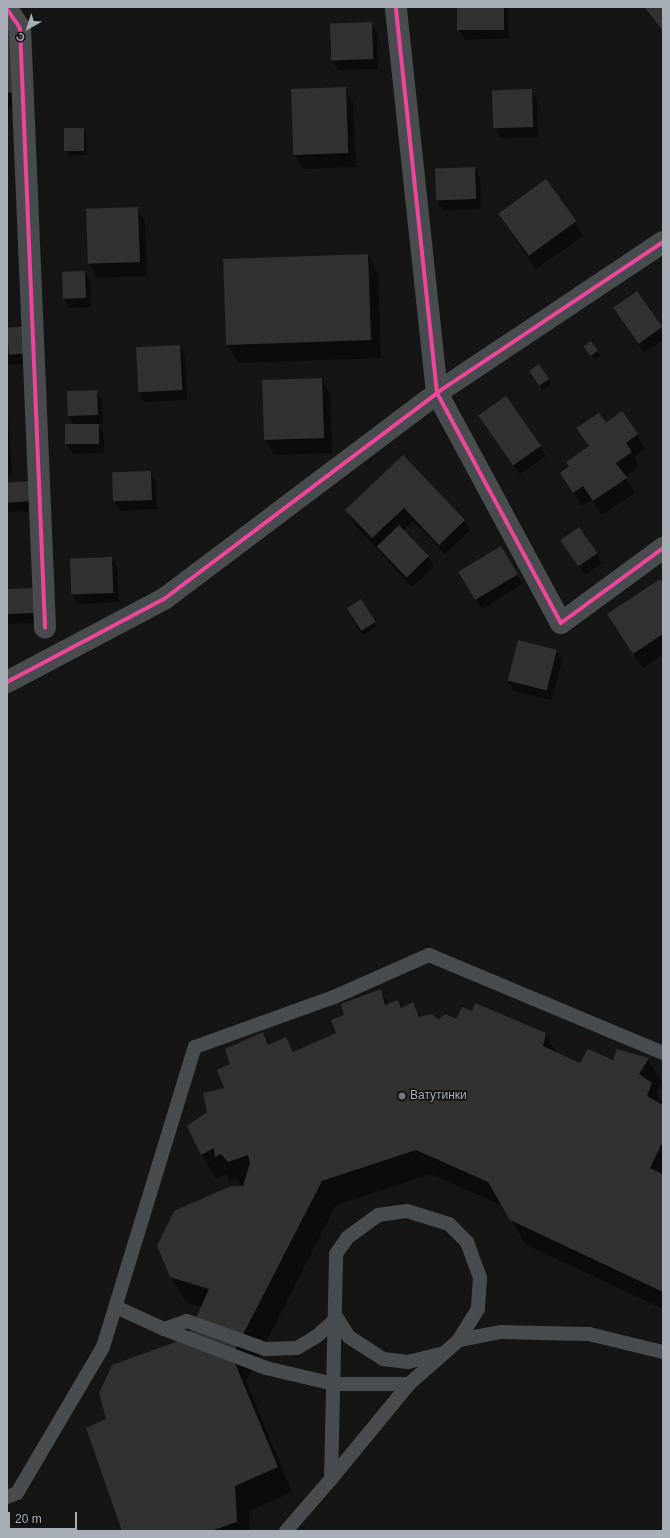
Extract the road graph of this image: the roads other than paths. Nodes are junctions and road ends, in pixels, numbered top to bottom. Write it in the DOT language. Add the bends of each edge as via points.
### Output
graph roads {
  1 [pos="396,7"];
  2 [pos="7,9"];
  3 [pos="663,242"];
  4 [pos="437,393"];
  5 [pos="663,548"];
  6 [pos="45,627"];
  7 [pos="7,682"];
  8 [pos="663,1053"];
  9 [pos="116,1307"];
  10 [pos="336,1318"];
  11 [pos="164,1329"];
  12 [pos="459,1340"];
  13 [pos="663,1352"];
  14 [pos="442,1353"];
  15 [pos="334,1384"];
  16 [pos="409,1384"];
  17 [pos="331,1479"];
  18 [pos="7,1497"];
  19 [pos="286,1531"];
  1 -- 4 [label="street"];
  2 -- 6 [label="street" via="20,28"];
  3 -- 4 [label="street"];
  4 -- 5 [label="street" via="561,623"];
  4 -- 7 [label="street" via="164,598"];
  8 -- 9 [label="lane" via="429,956 334,997 195,1047"];
  9 -- 11 [label="lane"];
  9 -- 18 [label="lane" via="103,1347 17,1493"];
  10 -- 11 [label="lane" via="317,1336 297,1348 265,1349 187,1321"];
  10 -- 12 [label="lane" via="336,1254 348,1237 378,1215 407,1211 449,1224 467,1242 480,1278 478,1309"];
  10 -- 14 [label="lane" via="349,1337 382,1359 408,1362"];
  10 -- 15 [label="lane"];
  11 -- 15 [label="lane" via="266,1368"];
  12 -- 13 [label="lane" via="501,1332 589,1334"];
  12 -- 14 [label="lane"];
  14 -- 16 [label="lane"];
  15 -- 16 [label="lane"];
  15 -- 17 [label="lane"];
  16 -- 17 [label="lane"];
  17 -- 19 [label="lane"];
}
